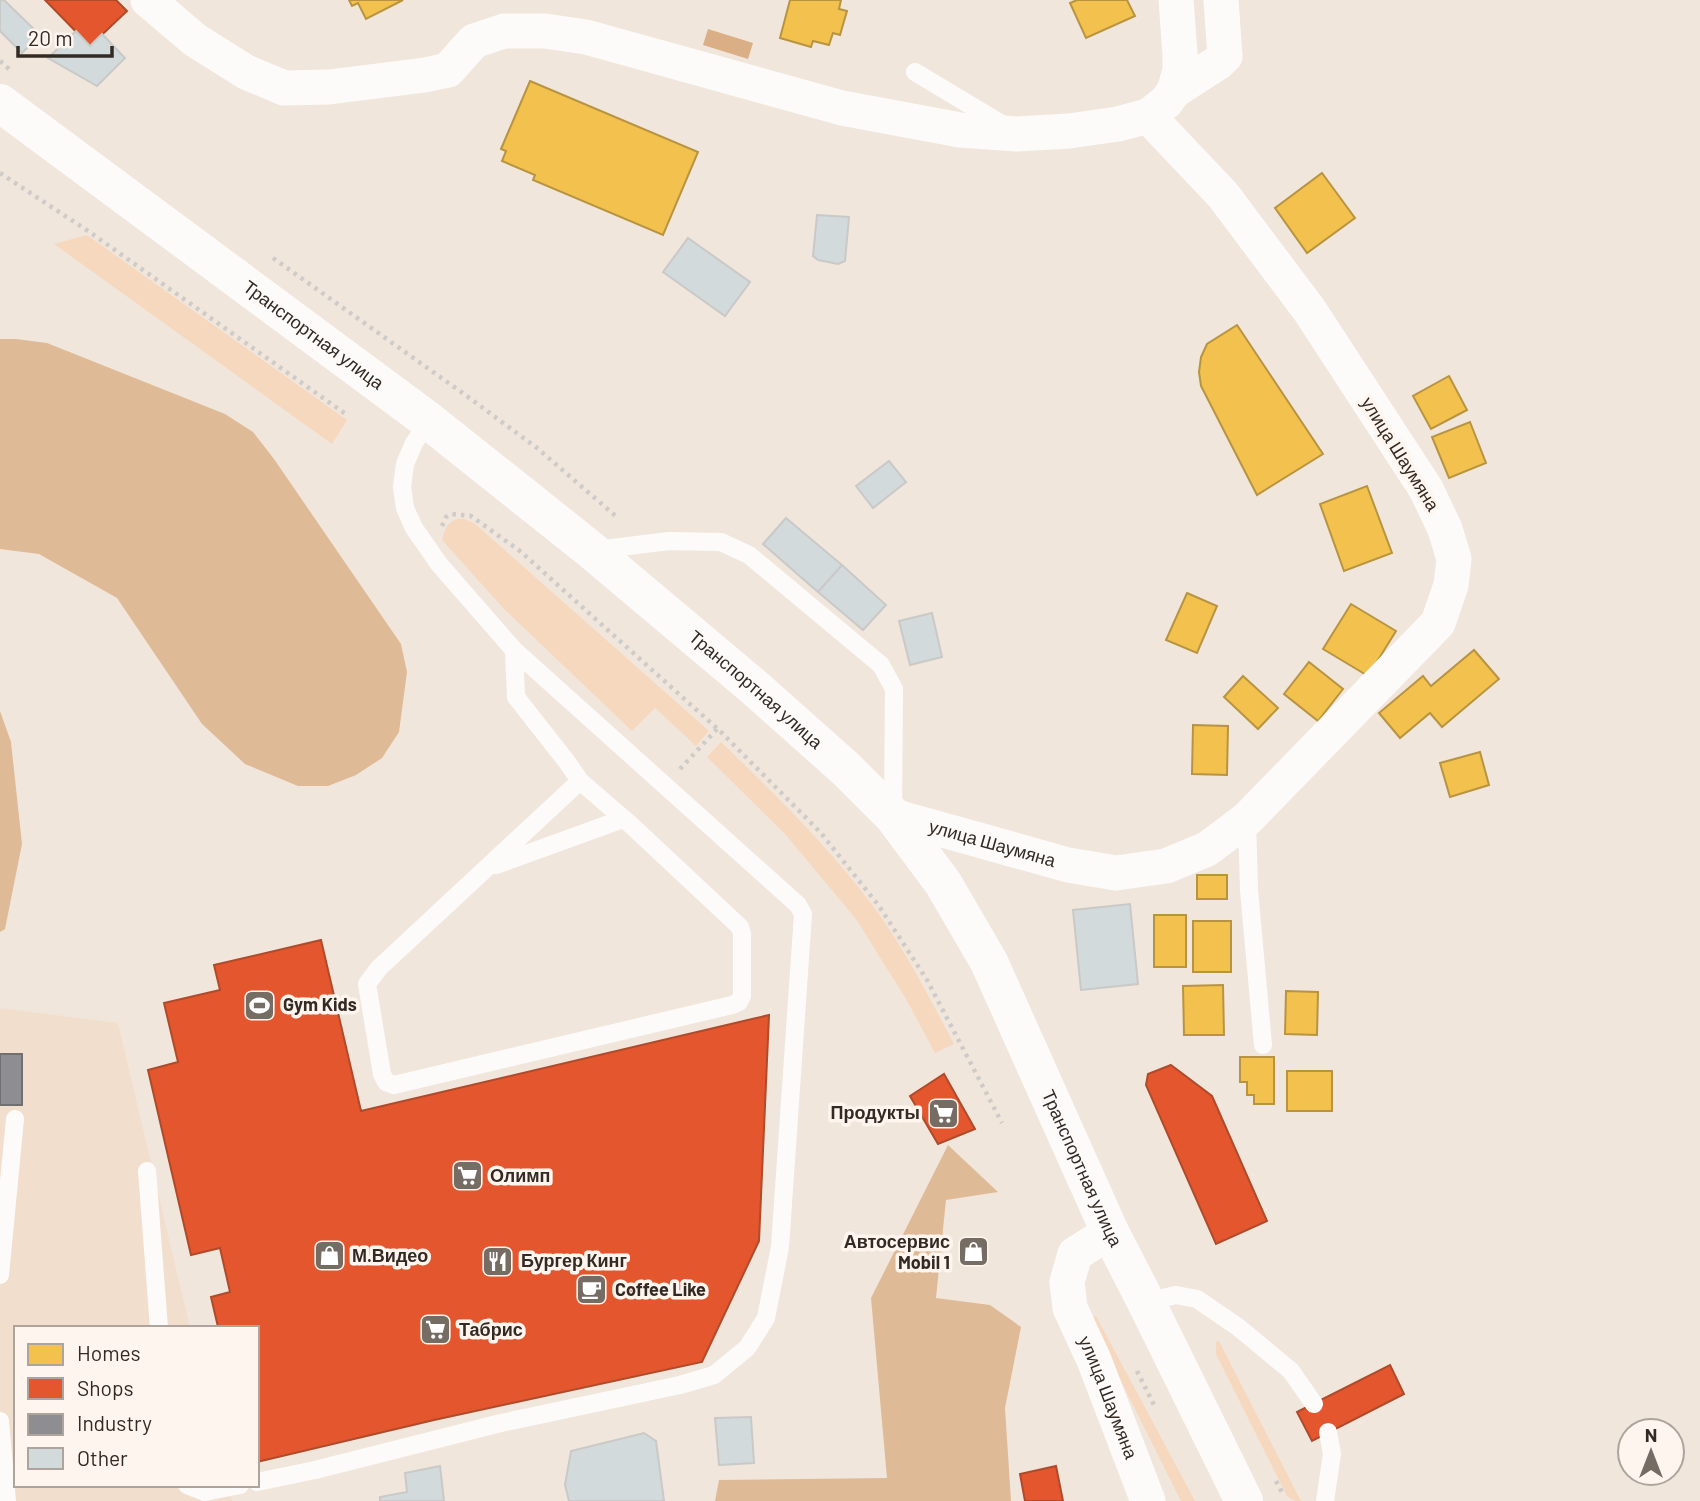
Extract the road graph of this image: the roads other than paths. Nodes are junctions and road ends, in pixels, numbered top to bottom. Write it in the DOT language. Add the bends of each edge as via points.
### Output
graph roads {
  1 [pos="148,0"];
  2 [pos="1176,0"];
  3 [pos="1221,0"];
  4 [pos="915,72"];
  5 [pos="1174,91"];
  6 [pos="0,103"];
  7 [pos="1148,116"];
  8 [pos="1017,134"];
  9 [pos="429,421"];
  10 [pos="592,550"];
  11 [pos="514,650"];
  12 [pos="580,781"];
  13 [pos="893,817"];
  14 [pos="623,819"];
  15 [pos="1247,819"];
  16 [pos="486,868"];
  17 [pos="1263,1045"];
  18 [pos="15,1119"];
  19 [pos="147,1171"];
  20 [pos="1110,1233"];
  21 [pos="0,1275"];
  22 [pos="1146,1301"];
  23 [pos="159,1326"];
  24 [pos="1314,1404"];
  25 [pos="0,1421"];
  26 [pos="1328,1432"];
  27 [pos="259,1482"];
  28 [pos="192,1487"];
  29 [pos="231,1487"];
  30 [pos="6,1501"];
  31 [pos="1148,1501"];
  32 [pos="1244,1501"];
  33 [pos="1325,1501"];
  1 -- 8 [label="street" via="195,40 246,72 284,88 330,87 448,70 474,41 504,31 545,31 586,37 842,108 960,130"];
  2 -- 5 [label="street" via="1180,71"];
  3 -- 5 [label="street" via="1225,56"];
  4 -- 8 [label="lane"];
  5 -- 7 [label="street"];
  6 -- 9 [label="main road, Транспортная улица"];
  7 -- 8 [label="street" via="1069,131"];
  7 -- 15 [label="street, улица Шаумяна" via="1223,195 1310,310 1426,489 1454,559 1438,623"];
  9 -- 10 [label="main road, Транспортная улица"];
  9 -- 11 [label="lane" via="405,464 405,508 439,564"];
  10 -- 13 [label="main road, Транспортная улица" via="755,688"];
  10 -- 13 [label="lane" via="669,541 721,542 749,555 881,665 894,689"];
  11 -- 12 [label="lane" via="516,697"];
  11 -- 27 [label="lane" via="803,914 780,1247 766,1318 747,1348 714,1375"];
  12 -- 14 [label="lane"];
  12 -- 16 [label="lane"];
  13 -- 15 [label="street, улица Шаумяна" via="1068,865 1116,873 1166,866 1207,849"];
  13 -- 20 [label="main road, Транспортная улица" via="943,883 989,962"];
  14 -- 16 [label="lane"];
  14 -- 16 [label="lane" via="740,927 739,1002 394,1085 386,1082 367,984"];
  15 -- 17 [label="lane"];
  18 -- 21 [label="lane"];
  19 -- 23 [label="lane"];
  20 -- 22 [label="main road, Транспортная улица"];
  20 -- 31 [label="street, улица Шаумяна" via="1075,1254 1067,1282 1070,1308"];
  22 -- 24 [label="lane" via="1176,1295 1197,1299 1291,1371"];
  22 -- 32 [label="main road, Транспортная улица"];
  25 -- 30 [label="lane"];
  26 -- 33 [label="lane" via="1332,1454"];
  28 -- 29 [label="lane" via="205,1493"];
}
